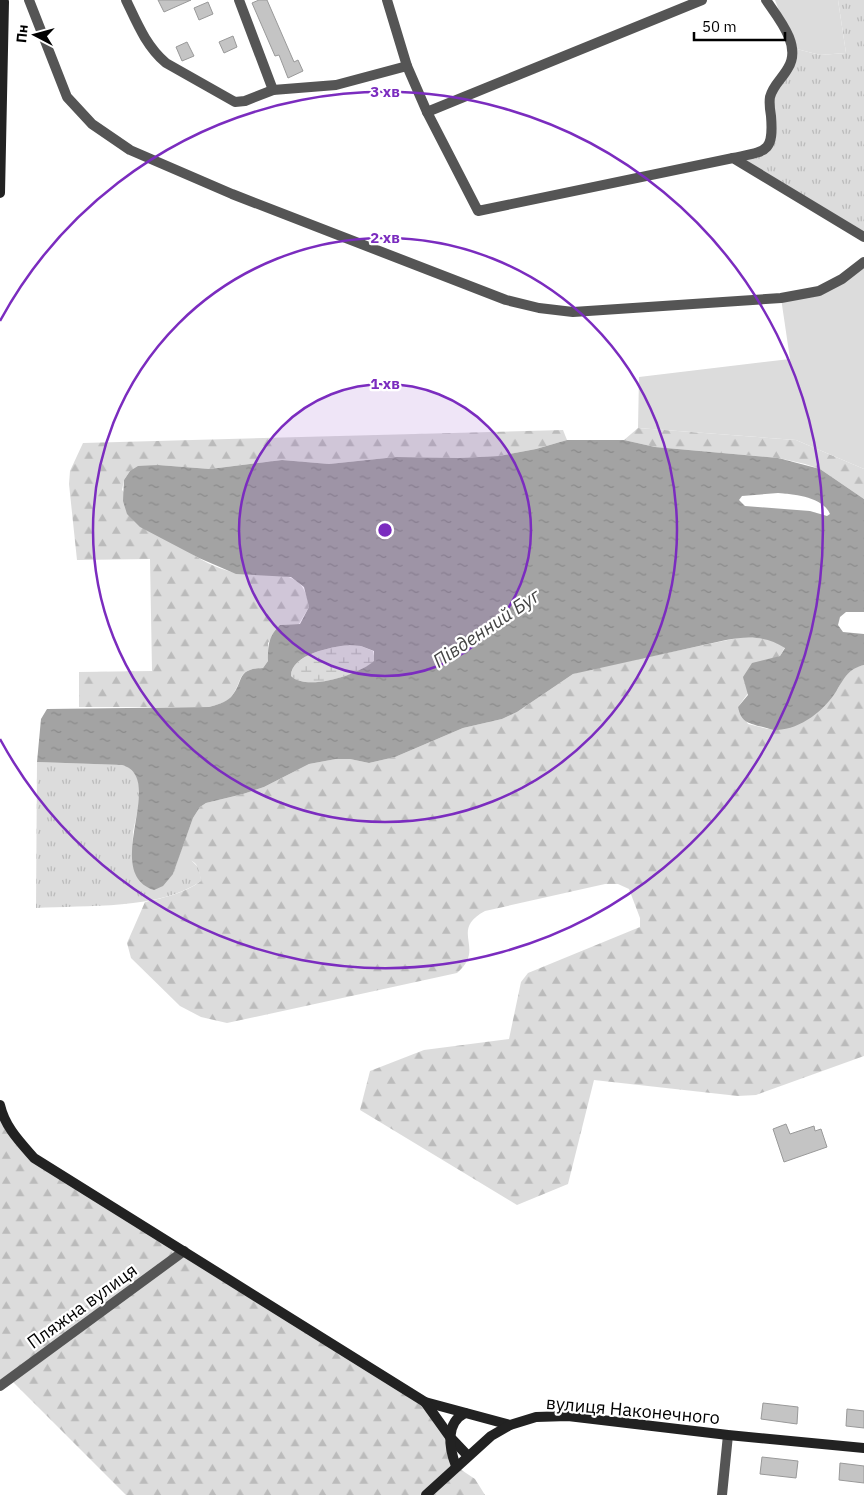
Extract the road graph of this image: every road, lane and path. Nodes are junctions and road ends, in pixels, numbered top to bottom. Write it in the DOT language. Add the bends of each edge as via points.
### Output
graph roads {
  1 [pos="29,0"];
  2 [pos="126,0"];
  3 [pos="239,0"];
  4 [pos="387,0"];
  5 [pos="702,0"];
  6 [pos="766,0"];
  7 [pos="4,1"];
  8 [pos="407,66"];
  9 [pos="273,90"];
  10 [pos="427,112"];
  11 [pos="733,158"];
  12 [pos="0,193"];
  13 [pos="864,237"];
  14 [pos="864,262"];
  15 [pos="0,1106"];
  16 [pos="184,1251"];
  17 [pos="0,1386"];
  18 [pos="425,1402"];
  19 [pos="465,1413"];
  20 [pos="510,1425"];
  21 [pos="728,1436"];
  22 [pos="450,1437"];
  23 [pos="864,1448"];
  24 [pos="468,1456"];
  25 [pos="456,1466"];
  26 [pos="426,1495"];
  27 [pos="722,1495"];
  1 -- 14 [label="street" via="67,96 92,124 130,150 232,194 506,300 573,312 781,298 818,291 842,279"];
  2 -- 9 [label="street" via="147,44 166,63 235,102"];
  3 -- 9 [label="street"];
  4 -- 8 [label="street"];
  5 -- 10 [label="street"];
  6 -- 11 [label="street" via="793,48 792,62 776,83 769,99 772,135 769,146 761,152"];
  7 -- 12 [label="street"];
  8 -- 9 [label="street" via="336,85"];
  8 -- 10 [label="street"];
  10 -- 11 [label="street" via="478,211"];
  11 -- 13 [label="street"];
  15 -- 16 [label="street" via="15,1137 34,1158"];
  16 -- 17 [label="street, Пляжна вулиця"];
  16 -- 18 [label="street"];
  18 -- 19 [label="street"];
  18 -- 22 [label="street"];
  19 -- 20 [label="street"];
  19 -- 22 [label="street" via="457,1417"];
  20 -- 21 [label="street, вулиця Наконечного" via="536,1417 568,1416"];
  20 -- 24 [label="street, вулиця Наконечного"];
  21 -- 23 [label="street, вулиця Наконечного"];
  21 -- 27 [label="street"];
  22 -- 24 [label="street"];
  22 -- 25 [label="street"];
  24 -- 25 [label="street, вулиця Наконечного"];
  25 -- 26 [label="street, вулиця Наконечного"];
}
